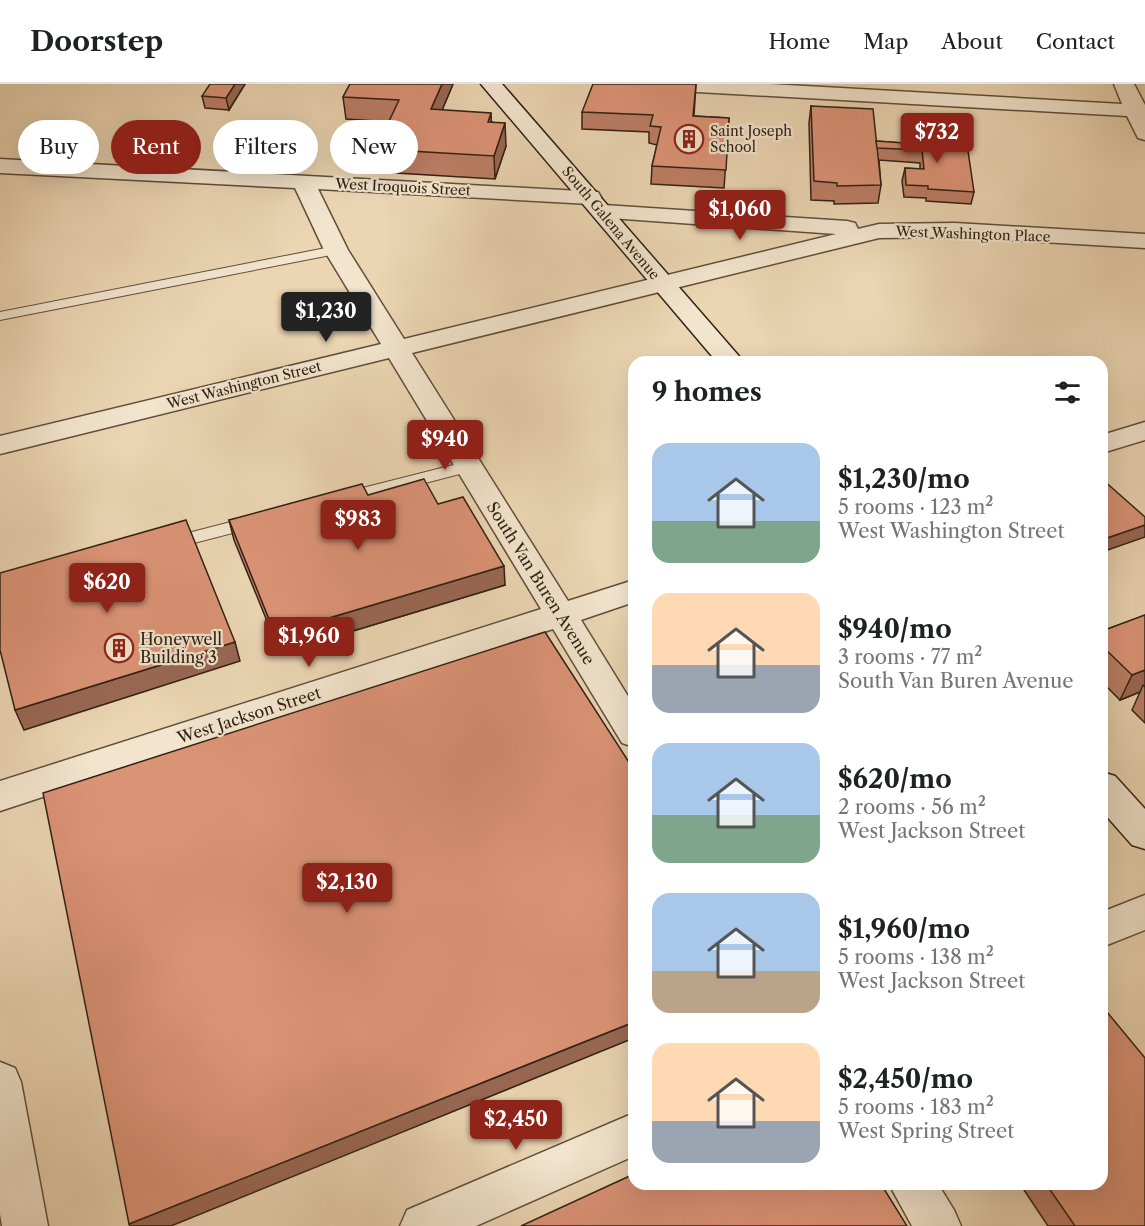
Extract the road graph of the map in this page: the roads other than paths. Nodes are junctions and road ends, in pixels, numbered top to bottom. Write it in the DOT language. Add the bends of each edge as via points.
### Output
graph roads {
  1 [pos="491,84"];
  2 [pos="662,84"];
  3 [pos="1124,84"];
  4 [pos="1140,110"];
  5 [pos="1145,134"];
  6 [pos="0,166"];
  7 [pos="303,182"];
  8 [pos="597,204"];
  9 [pos="879,231"];
  10 [pos="1145,242"];
  11 [pos="336,250"];
  12 [pos="662,282"];
  13 [pos="0,316"];
  14 [pos="397,348"];
  15 [pos="726,356"];
  16 [pos="1145,430"];
  17 [pos="1108,442"];
  18 [pos="0,444"];
  19 [pos="469,466"];
  20 [pos="320,504"];
  21 [pos="274,516"];
  22 [pos="149,549"];
  23 [pos="628,593"];
  24 [pos="560,614"];
  25 [pos="628,724"];
  26 [pos="1108,793"];
  27 [pos="0,796"];
  28 [pos="1145,834"];
  29 [pos="1145,912"];
  30 [pos="1108,927"];
  31 [pos="0,1082"];
  32 [pos="628,1137"];
  33 [pos="916,1190"];
  34 [pos="26,1226"];
  35 [pos="423,1226"];
  36 [pos="938,1226"];
  1 -- 8 [label="street, South Galena Avenue"];
  2 -- 4 [label="street"];
  3 -- 4 [label="street"];
  4 -- 5 [label="street"];
  6 -- 7 [label="street, West Iroquois Street"];
  7 -- 8 [label="street, West Iroquois Street"];
  7 -- 11 [label="street, South Van Buren Avenue"];
  8 -- 9 [label="street, West Iroquois Street"];
  8 -- 12 [label="street, South Galena Avenue"];
  9 -- 10 [label="street, West Washington Place" via="955,230"];
  9 -- 12 [label="street, West Washington Place"];
  11 -- 13 [label="lane"];
  11 -- 14 [label="street, South Van Buren Avenue"];
  12 -- 14 [label="street, West Washington Street"];
  12 -- 15 [label="street, South Galena Avenue"];
  14 -- 18 [label="street, West Washington Street"];
  14 -- 19 [label="street, South Van Buren Avenue"];
  16 -- 17 [label="street"];
  19 -- 20 [label="lane"];
  19 -- 24 [label="street, South Van Buren Avenue"];
  21 -- 22 [label="lane"];
  23 -- 24 [label="street, West Jackson Street"];
  24 -- 25 [label="street, South Van Buren Avenue"];
  24 -- 27 [label="street, West Jackson Street"];
  26 -- 28 [label="street"];
  29 -- 30 [label="street"];
  31 -- 34 [label="street"];
  32 -- 35 [label="street"];
  33 -- 36 [label="street"];
}
